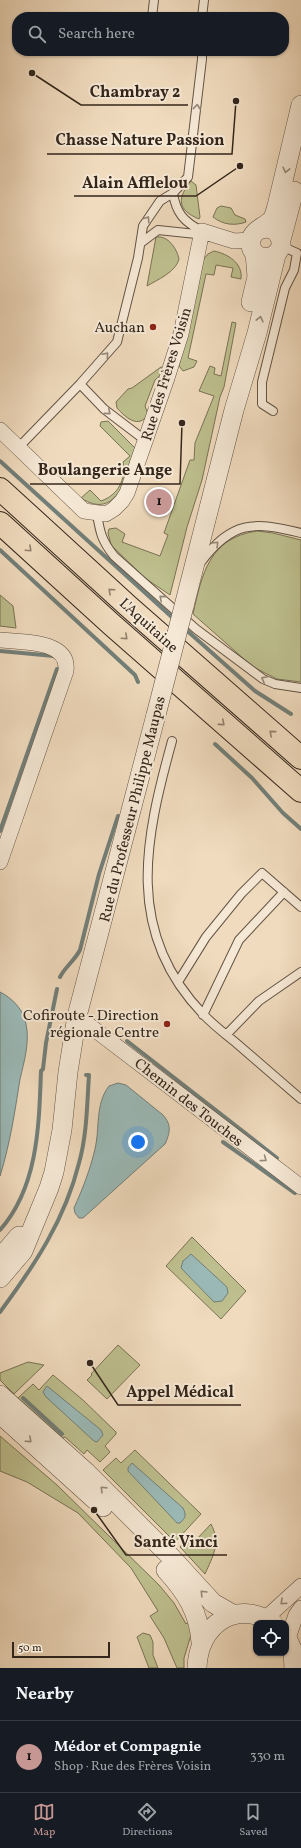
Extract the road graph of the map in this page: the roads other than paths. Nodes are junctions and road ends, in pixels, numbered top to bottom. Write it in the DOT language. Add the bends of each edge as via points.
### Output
graph roads {
  1 [pos="154,0"];
  2 [pos="204,0"];
  3 [pos="153,12"];
  4 [pos="203,12"];
  5 [pos="202,56"];
  6 [pos="301,105"];
  7 [pos="301,161"];
  8 [pos="173,193"];
  9 [pos="202,231"];
  10 [pos="255,241"];
  11 [pos="142,242"];
  12 [pos="279,247"];
  13 [pos="80,384"];
  14 [pos="234,410"];
  15 [pos="273,411"];
  16 [pos="0,430"];
  17 [pos="146,441"];
  18 [pos="18,448"];
  19 [pos="0,489"];
  20 [pos="97,514"];
  21 [pos="0,523"];
  22 [pos="301,533"];
  23 [pos="192,574"];
  24 [pos="0,640"];
  25 [pos="301,688"];
  26 [pos="172,741"];
  27 [pos="301,758"];
  28 [pos="301,791"];
  29 [pos="0,862"];
  30 [pos="284,892"];
  31 [pos="301,907"];
  32 [pos="301,972"];
  33 [pos="178,982"];
  34 [pos="203,1015"];
  35 [pos="77,1016"];
  36 [pos="226,1035"];
  37 [pos="301,1100"];
  38 [pos="301,1187"];
  39 [pos="41,1209"];
  40 [pos="0,1258"];
  41 [pos="0,1278"];
  42 [pos="0,1396"];
  43 [pos="0,1414"];
  44 [pos="301,1586"];
  45 [pos="301,1608"];
  46 [pos="234,1615"];
  47 [pos="266,1620"];
  48 [pos="271,1620"];
  49 [pos="289,1632"];
  50 [pos="201,1642"];
  51 [pos="289,1642"];
  52 [pos="197,1668"];
  53 [pos="294,1668"];
  1 -- 3 [label="lane"];
  2 -- 4 [label="lane"];
  8 -- 5 [label="lane, one-way" via="188,177"];
  6 -- 10 [label="street, one-way" via="273,219"];
  7 -- 12 [label="street, Rue du Professeur Philippe Maupas"];
  8 -- 9 [label="lane" via="175,207 184,219"];
  11 -- 8 [label="lane, one-way" via="143,226 160,200"];
  9 -- 10 [label="street" via="234,240"];
  9 -- 11 [label="lane" via="196,234 158,230"];
  9 -- 17 [label="street, Rue des Frères Voisin" via="181,334"];
  10 -- 12 [label="street" via="262,258 271,257"];
  10 -- 12 [label="street" via="263,228 273,229 280,236"];
  10 -- 14 [label="street, Rue du Professeur Philippe Maupas" via="257,277 247,319"];
  13 -- 11 [label="lane, one-way" via="117,342"];
  14 -- 12 [label="street, Rue du Professeur Philippe Maupas, one-way"];
  12 -- 15 [label="lane" via="298,253 294,270 285,288 262,382 262,404"];
  13 -- 17 [label="lane, one-way" via="104,409"];
  13 -- 18 [label="lane"];
  14 -- 23 [label="street, Rue du Professeur Philippe Maupas"];
  16 -- 18 [label="street"];
  17 -- 20 [label="street, Rue des Frères Voisin" via="122,501 106,514"];
  18 -- 20 [label="street" via="84,511"];
  27 -- 19 [label="highway, L'Aquitaine, one-way"];
  25 -- 20 [label="lane, one-way" via="275,684 263,679 196,629 114,556 104,543"];
  21 -- 28 [label="highway, L'Aquitaine, one-way"];
  23 -- 22 [label="lane, one-way" via="213,546 227,534 238,529 261,525"];
  23 -- 35 [label="street, Rue du Professeur Philippe Maupas, bridge"];
  24 -- 29 [label="street" via="45,645 64,655 67,662"];
  26 -- 33 [label="lane" via="148,844 146,880 150,913 158,944"];
  30 -- 31 [label="lane"];
  30 -- 33 [label="lane" via="262,873 206,937"];
  30 -- 34 [label="lane" via="239,940"];
  32 -- 36 [label="lane" via="259,1001"];
  33 -- 34 [label="lane"];
  34 -- 36 [label="lane"];
  35 -- 38 [label="street, Chemin des Touches, one-way"];
  35 -- 39 [label="street, Rue du Professeur Philippe Maupas" via="59,1154"];
  36 -- 37 [label="lane"];
  39 -- 40 [label="street, Rue du Professeur Philippe Maupas"];
  39 -- 41 [label="street, Rue du Professeur Philippe Maupas" via="23,1251"];
  46 -- 42 [label="street, one-way" via="213,1603 107,1493"];
  43 -- 50 [label="street, one-way" via="96,1499 176,1581 197,1615"];
  44 -- 48 [label="street, one-way"];
  45 -- 49 [label="street"];
  46 -- 47 [label="street" via="245,1614"];
  46 -- 50 [label="street" via="215,1625"];
  50 -- 52 [label="street"];
  51 -- 53 [label="street" via="293,1651"];
}
